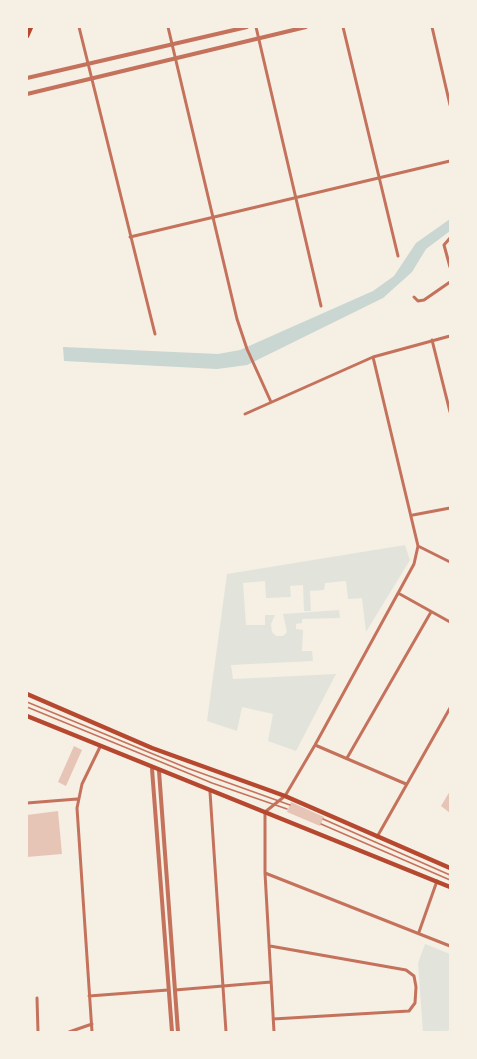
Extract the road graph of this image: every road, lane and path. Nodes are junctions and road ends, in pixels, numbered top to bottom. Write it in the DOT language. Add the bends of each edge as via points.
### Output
graph roads {
  1 [pos="31,27"];
  2 [pos="79,27"];
  3 [pos="168,27"];
  4 [pos="247,27"];
  5 [pos="256,27"];
  6 [pos="306,27"];
  7 [pos="343,27"];
  8 [pos="432,27"];
  9 [pos="27,36"];
  10 [pos="259,38"];
  11 [pos="172,45"];
  12 [pos="175,59"];
  13 [pos="88,65"];
  14 [pos="27,78"];
  15 [pos="91,78"];
  16 [pos="27,94"];
  17 [pos="450,105"];
  18 [pos="450,161"];
  19 [pos="378,178"];
  20 [pos="295,197"];
  21 [pos="212,217"];
  22 [pos="129,237"];
  23 [pos="450,238"];
  24 [pos="398,256"];
  25 [pos="450,267"];
  26 [pos="450,282"];
  27 [pos="414,297"];
  28 [pos="321,306"];
  29 [pos="155,334"];
  30 [pos="450,336"];
  31 [pos="432,340"];
  32 [pos="373,357"];
  33 [pos="448,399"];
  34 [pos="272,402"];
  35 [pos="450,412"];
  36 [pos="245,414"];
  37 [pos="450,508"];
  38 [pos="412,515"];
  39 [pos="418,546"];
  40 [pos="450,562"];
  41 [pos="398,593"];
  42 [pos="431,612"];
  43 [pos="450,622"];
  44 [pos="27,694"];
  45 [pos="27,702"];
  46 [pos="27,707"];
  47 [pos="450,708"];
  48 [pos="27,716"];
  49 [pos="315,745"];
  50 [pos="100,747"];
  51 [pos="347,758"];
  52 [pos="152,768"];
  53 [pos="159,771"];
  54 [pos="406,784"];
  55 [pos="210,792"];
  56 [pos="285,796"];
  57 [pos="77,799"];
  58 [pos="279,801"];
  59 [pos="27,803"];
  60 [pos="274,805"];
  61 [pos="290,805"];
  62 [pos="288,810"];
  63 [pos="265,812"];
  64 [pos="323,819"];
  65 [pos="321,824"];
  66 [pos="377,837"];
  67 [pos="450,868"];
  68 [pos="265,873"];
  69 [pos="450,876"];
  70 [pos="450,880"];
  71 [pos="437,881"];
  72 [pos="450,887"];
  73 [pos="419,932"];
  74 [pos="270,946"];
  75 [pos="450,946"];
  76 [pos="272,982"];
  77 [pos="222,986"];
  78 [pos="169,990"];
  79 [pos="175,990"];
  80 [pos="89,996"];
  81 [pos="37,998"];
  82 [pos="273,1019"];
  83 [pos="92,1024"];
  84 [pos="38,1032"];
  85 [pos="69,1032"];
  86 [pos="92,1032"];
  87 [pos="172,1032"];
  88 [pos="178,1032"];
  89 [pos="226,1032"];
  90 [pos="274,1032"];
  1 -- 9 [label="main road"];
  2 -- 13 [label="street"];
  3 -- 11 [label="street"];
  4 -- 11 [label="street"];
  5 -- 10 [label="street"];
  6 -- 10 [label="street"];
  7 -- 19 [label="street"];
  8 -- 17 [label="street"];
  10 -- 12 [label="street"];
  10 -- 20 [label="street"];
  11 -- 12 [label="street"];
  11 -- 13 [label="street"];
  12 -- 15 [label="street"];
  12 -- 21 [label="street"];
  13 -- 14 [label="street"];
  13 -- 15 [label="street"];
  15 -- 16 [label="street"];
  15 -- 22 [label="street"];
  18 -- 19 [label="street"];
  19 -- 20 [label="street"];
  19 -- 24 [label="street"];
  20 -- 21 [label="street"];
  20 -- 28 [label="street"];
  21 -- 22 [label="street"];
  21 -- 34 [label="street" via="247,349"];
  22 -- 29 [label="street"];
  23 -- 25 [label="street" via="445,241"];
  26 -- 27 [label="street" via="424,300"];
  30 -- 31 [label="street"];
  31 -- 32 [label="street"];
  31 -- 33 [label="street"];
  32 -- 34 [label="street"];
  32 -- 38 [label="street"];
  33 -- 35 [label="street"];
  34 -- 36 [label="street"];
  37 -- 38 [label="street"];
  38 -- 39 [label="street"];
  39 -- 40 [label="street"];
  39 -- 41 [label="street" via="414,564"];
  41 -- 42 [label="street"];
  41 -- 49 [label="street"];
  42 -- 43 [label="street"];
  42 -- 51 [label="street"];
  44 -- 56 [label="main road" via="152,748"];
  45 -- 58 [label="lane"];
  46 -- 60 [label="lane"];
  47 -- 54 [label="street"];
  48 -- 50 [label="main road"];
  49 -- 51 [label="street"];
  49 -- 56 [label="street"];
  50 -- 52 [label="main road"];
  50 -- 57 [label="street"];
  51 -- 54 [label="street"];
  52 -- 53 [label="main road"];
  52 -- 78 [label="street"];
  53 -- 55 [label="main road"];
  53 -- 79 [label="street"];
  54 -- 66 [label="street"];
  55 -- 63 [label="main road"];
  55 -- 77 [label="street"];
  56 -- 58 [label="street"];
  56 -- 66 [label="main road"];
  57 -- 59 [label="street"];
  57 -- 80 [label="street"];
  58 -- 60 [label="street"];
  58 -- 61 [label="lane"];
  60 -- 62 [label="lane"];
  60 -- 63 [label="street"];
  63 -- 68 [label="street"];
  63 -- 71 [label="main road"];
  64 -- 69 [label="lane"];
  65 -- 70 [label="lane"];
  66 -- 67 [label="main road"];
  68 -- 73 [label="street"];
  68 -- 74 [label="street"];
  71 -- 72 [label="main road"];
  71 -- 73 [label="street"];
  73 -- 75 [label="street"];
  74 -- 76 [label="street"];
  74 -- 82 [label="street" via="412,973 416,987 412,1009"];
  76 -- 77 [label="street"];
  76 -- 82 [label="street"];
  77 -- 79 [label="street"];
  77 -- 89 [label="street"];
  78 -- 79 [label="street"];
  78 -- 80 [label="street"];
  78 -- 87 [label="street"];
  79 -- 88 [label="street"];
  80 -- 83 [label="street"];
  81 -- 84 [label="street"];
  82 -- 90 [label="street"];
  83 -- 85 [label="street"];
  83 -- 86 [label="street"];
}
